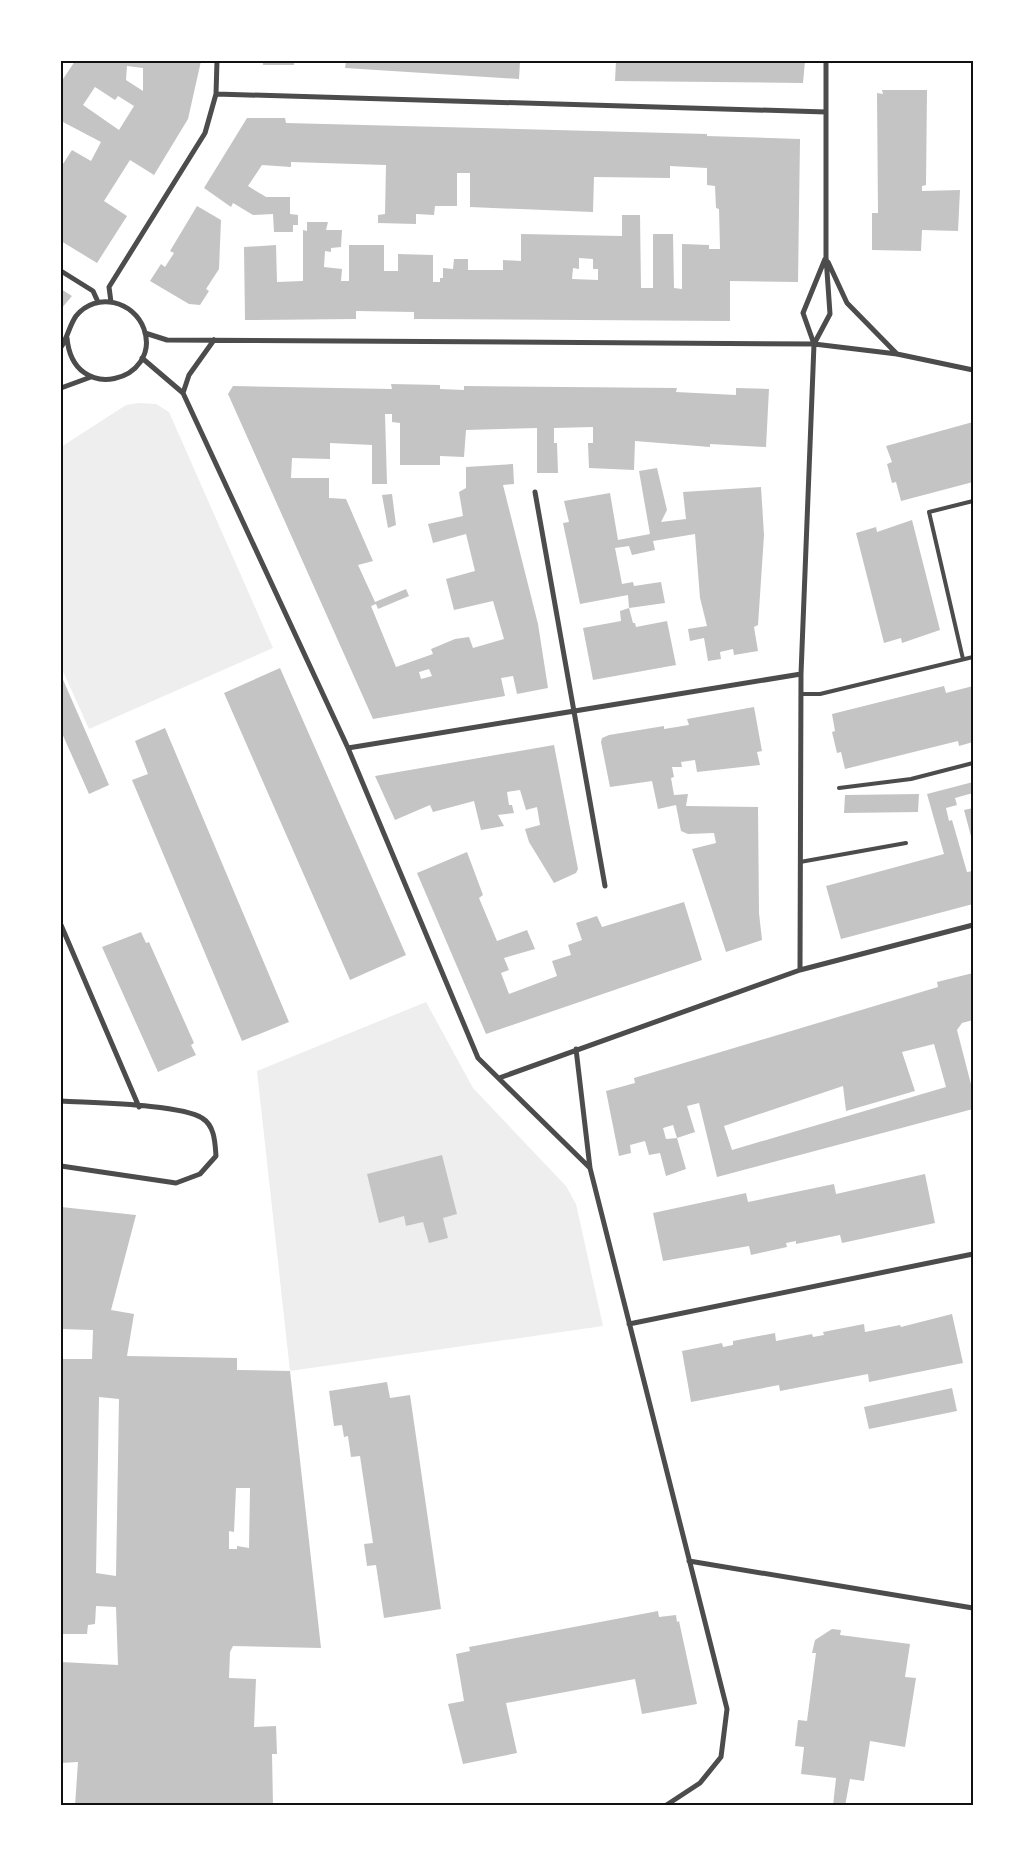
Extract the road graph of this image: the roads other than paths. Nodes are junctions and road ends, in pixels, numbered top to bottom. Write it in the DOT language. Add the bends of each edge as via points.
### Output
graph roads {
  1 [pos="217,61"];
  2 [pos="826,61"];
  3 [pos="216,94"];
  4 [pos="826,112"];
  5 [pos="826,256"];
  6 [pos="61,271"];
  7 [pos="98,302"];
  8 [pos="111,302"];
  9 [pos="145,333"];
  10 [pos="68,338"];
  11 [pos="214,340"];
  12 [pos="814,344"];
  13 [pos="61,347"];
  14 [pos="897,354"];
  15 [pos="142,358"];
  16 [pos="973,370"];
  17 [pos="91,377"];
  18 [pos="61,388"];
  19 [pos="183,393"];
  20 [pos="535,492"];
  21 [pos="973,501"];
  22 [pos="973,657"];
  23 [pos="963,659"];
  24 [pos="801,674"];
  25 [pos="800,694"];
  26 [pos="573,711"];
  27 [pos="348,748"];
  28 [pos="973,763"];
  29 [pos="840,788"];
  30 [pos="906,843"];
  31 [pos="800,862"];
  32 [pos="605,886"];
  33 [pos="61,925"];
  34 [pos="973,925"];
  35 [pos="800,970"];
  36 [pos="576,1049"];
  37 [pos="499,1078"];
  38 [pos="61,1101"];
  39 [pos="139,1107"];
  40 [pos="61,1166"];
  41 [pos="590,1168"];
  42 [pos="973,1254"];
  43 [pos="629,1324"];
  44 [pos="690,1561"];
  45 [pos="973,1608"];
  46 [pos="665,1806"];
  1 -- 3 [label="street"];
  2 -- 4 [label="street"];
  3 -- 4 [label="street"];
  3 -- 8 [label="street" via="205,133 109,287"];
  4 -- 5 [label="street"];
  5 -- 12 [label="street" via="830,314"];
  5 -- 12 [label="street" via="803,313"];
  5 -- 14 [label="street" via="847,303"];
  6 -- 7 [label="street" via="92,291"];
  7 -- 8 [label="street"];
  7 -- 10 [label="street" via="77,315 70,326"];
  8 -- 9 [label="street" via="133,312"];
  9 -- 11 [label="street" via="167,340"];
  9 -- 15 [label="street" via="146,346"];
  10 -- 13 [label="street"];
  10 -- 17 [label="street" via="68,350 73,361"];
  11 -- 12 [label="street"];
  11 -- 19 [label="street" via="189,375"];
  12 -- 14 [label="street"];
  12 -- 24 [label="street"];
  14 -- 16 [label="street"];
  15 -- 17 [label="street" via="126,375 103,380"];
  15 -- 19 [label="street"];
  17 -- 18 [label="street"];
  19 -- 27 [label="street"];
  20 -- 26 [label="street"];
  21 -- 23 [label="lane" via="929,512"];
  22 -- 23 [label="lane"];
  23 -- 25 [label="lane" via="820,694"];
  24 -- 25 [label="street"];
  24 -- 26 [label="street"];
  25 -- 31 [label="street"];
  26 -- 27 [label="street"];
  26 -- 32 [label="street"];
  27 -- 37 [label="street" via="478,1058"];
  28 -- 29 [label="lane" via="911,779"];
  30 -- 31 [label="lane"];
  31 -- 35 [label="street"];
  33 -- 39 [label="street"];
  34 -- 35 [label="street"];
  35 -- 36 [label="street"];
  36 -- 37 [label="street"];
  36 -- 41 [label="street"];
  37 -- 41 [label="street"];
  38 -- 39 [label="street"];
  39 -- 40 [label="street" via="175,1109 203,1118 214,1134 216,1156 200,1174 176,1183"];
  41 -- 43 [label="street"];
  42 -- 43 [label="street"];
  43 -- 44 [label="street"];
  44 -- 45 [label="street"];
  44 -- 46 [label="street" via="727,1709 721,1757 700,1783"];
}
